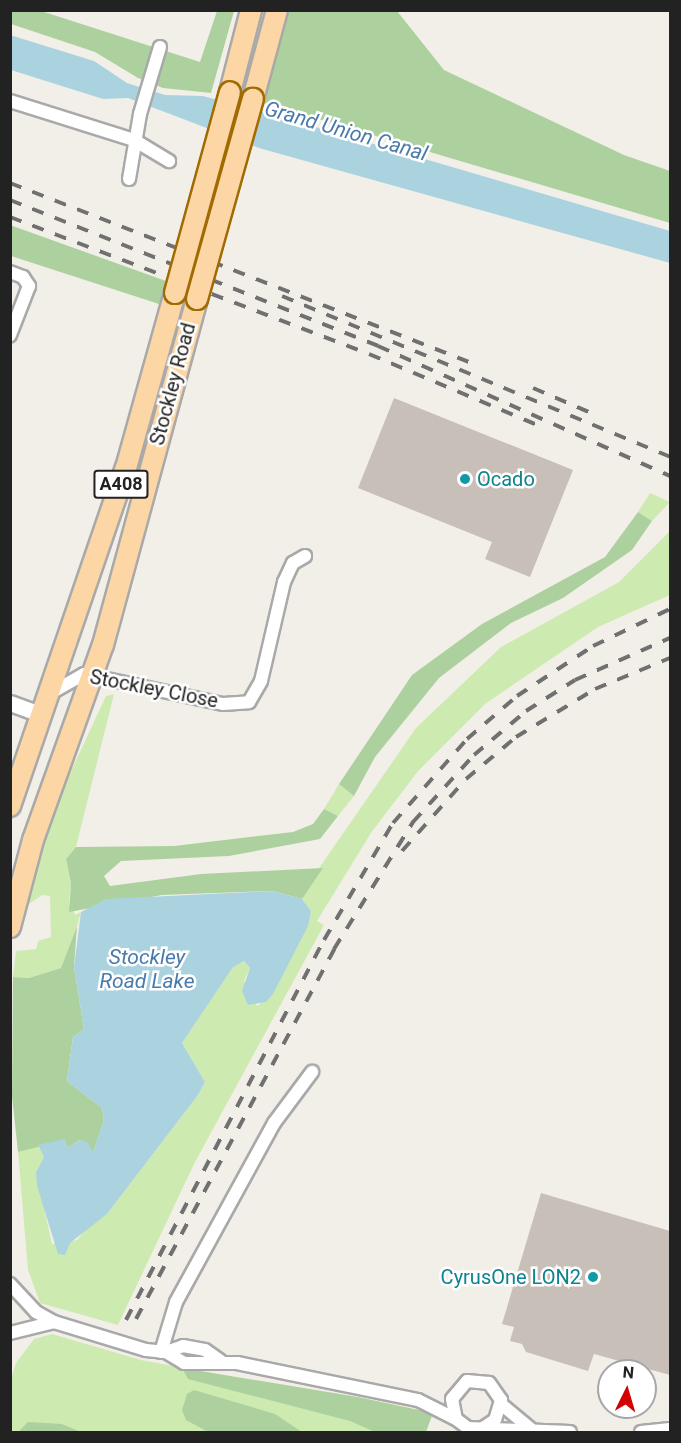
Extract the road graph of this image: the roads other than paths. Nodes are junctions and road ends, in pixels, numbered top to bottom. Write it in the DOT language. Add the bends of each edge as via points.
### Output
graph roads {
  1 [pos="251,10"];
  2 [pos="277,10"];
  3 [pos="160,47"];
  4 [pos="10,101"];
  5 [pos="134,140"];
  6 [pos="169,161"];
  7 [pos="129,179"];
  8 [pos="10,272"];
  9 [pos="10,335"];
  10 [pos="305,556"];
  11 [pos="94,675"];
  12 [pos="48,694"];
  13 [pos="10,703"];
  14 [pos="40,714"];
  15 [pos="10,806"];
  16 [pos="10,927"];
  17 [pos="312,1072"];
  18 [pos="10,1284"];
  19 [pos="54,1322"];
  20 [pos="10,1333"];
  21 [pos="164,1352"];
  22 [pos="452,1399"];
  23 [pos="418,1400"];
  24 [pos="501,1404"];
  25 [pos="456,1419"];
  26 [pos="483,1428"];
  27 [pos="670,1430"];
  28 [pos="533,1431"];
  29 [pos="570,1432"];
  30 [pos="641,1432"];
  1 -- 12 [label="main road, Stockley Road / A408, bridge" via="126,468"];
  2 -- 11 [label="main road, Stockley Road / A408, bridge"];
  3 -- 5 [label="street"];
  4 -- 5 [label="street"];
  5 -- 6 [label="street"];
  5 -- 7 [label="street"];
  8 -- 9 [label="street" via="23,277 29,286"];
  10 -- 11 [label="street, Stockley Close" via="293,563 284,582 261,681 249,702 223,704"];
  11 -- 12 [label="street, Stockley Close" via="79,675"];
  11 -- 16 [label="main road, Stockley Road / A408" via="30,849"];
  12 -- 14 [label="main road, Stockley Road / A408"];
  13 -- 14 [label="street"];
  14 -- 15 [label="main road, Stockley Road / A408"];
  17 -- 21 [label="street" via="274,1123 176,1302"];
  18 -- 19 [label="street" via="29,1306"];
  19 -- 20 [label="street"];
  19 -- 21 [label="street"];
  21 -- 23 [label="street" via="183,1346 205,1350 221,1361"];
  22 -- 23 [label="street"];
  22 -- 24 [label="street" via="460,1385 482,1380 494,1387"];
  22 -- 25 [label="street"];
  23 -- 25 [label="street"];
  24 -- 26 [label="street" via="495,1420"];
  24 -- 28 [label="street"];
  25 -- 26 [label="street" via="468,1428"];
  26 -- 28 [label="street"];
  27 -- 30 [label="street"];
  28 -- 29 [label="street"];
}
